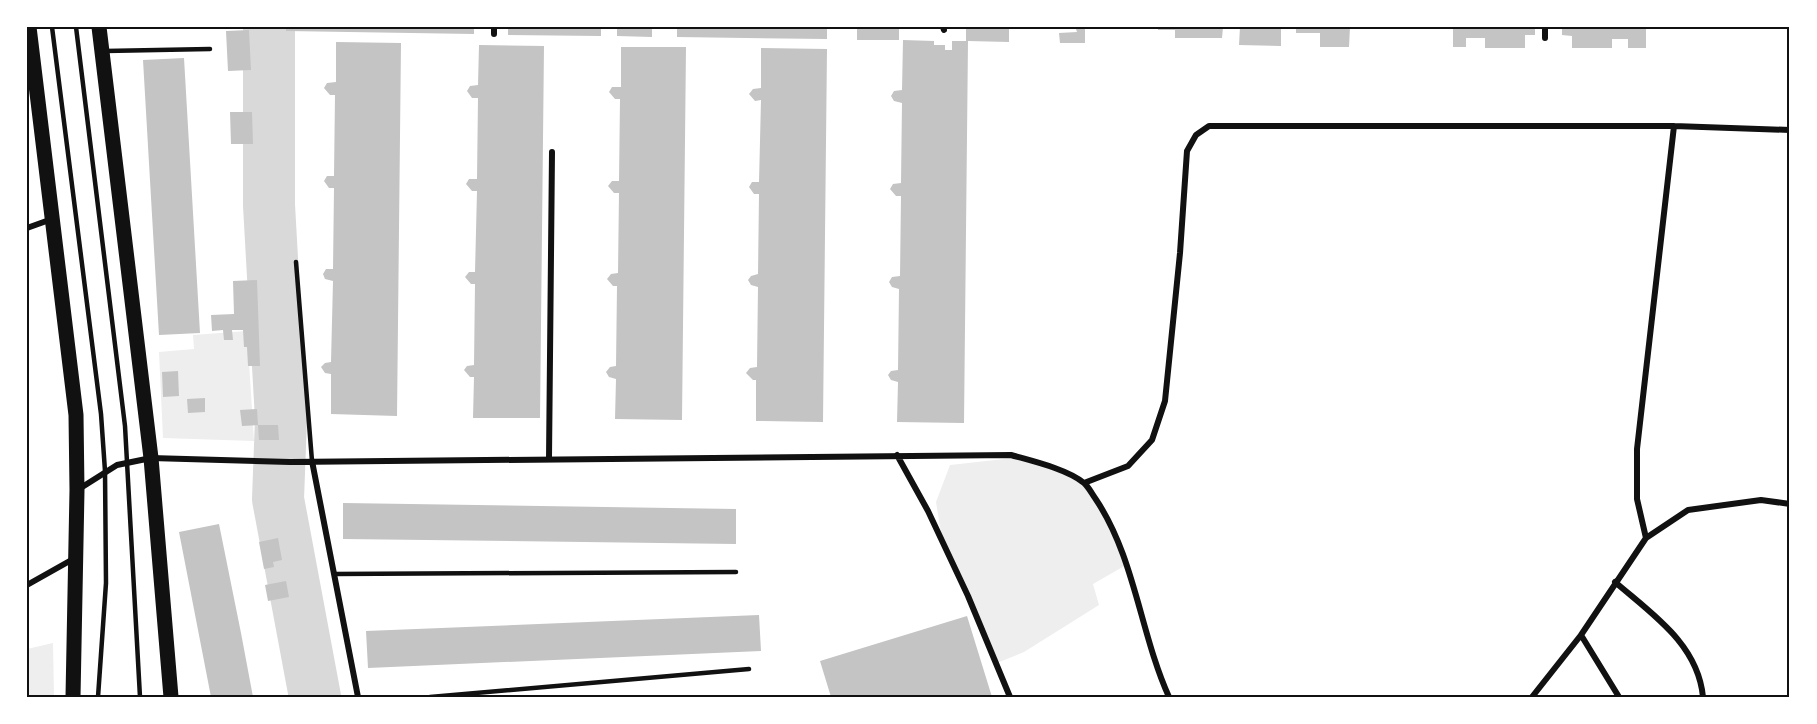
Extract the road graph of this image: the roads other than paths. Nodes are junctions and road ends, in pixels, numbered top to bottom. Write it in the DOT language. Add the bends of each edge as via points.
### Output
graph roads {
  1 [pos="29,27"];
  2 [pos="52,27"];
  3 [pos="75,27"];
  4 [pos="99,27"];
  5 [pos="1545,27"];
  6 [pos="1545,38"];
  7 [pos="210,49"];
  8 [pos="103,51"];
  9 [pos="1674,126"];
  10 [pos="1790,130"];
  11 [pos="552,152"];
  12 [pos="53,219"];
  13 [pos="27,228"];
  14 [pos="296,262"];
  15 [pos="897,455"];
  16 [pos="151,458"];
  17 [pos="549,459"];
  18 [pos="312,461"];
  19 [pos="128,462"];
  20 [pos="105,471"];
  21 [pos="1084,483"];
  22 [pos="77,490"];
  23 [pos="1790,504"];
  24 [pos="1646,538"];
  25 [pos="76,558"];
  26 [pos="736,572"];
  27 [pos="334,574"];
  28 [pos="1615,582"];
  29 [pos="27,585"];
  30 [pos="1581,635"];
  31 [pos="749,669"];
  32 [pos="73,697"];
  33 [pos="98,697"];
  34 [pos="140,697"];
  35 [pos="171,697"];
  36 [pos="358,697"];
  37 [pos="430,697"];
  38 [pos="1010,697"];
  39 [pos="1169,697"];
  40 [pos="1532,697"];
  41 [pos="1619,697"];
  42 [pos="1703,697"];
  1 -- 12 [label="main road"];
  2 -- 20 [label="lane"];
  3 -- 19 [label="lane"];
  4 -- 8 [label="main road"];
  5 -- 6 [label="street"];
  7 -- 8 [label="lane"];
  8 -- 16 [label="main road"];
  9 -- 10 [label="street"];
  9 -- 21 [label="street" via="1209,126 1196,135 1187,152 1165,401 1152,440 1128,466"];
  9 -- 24 [label="street" via="1636,449 1637,499"];
  11 -- 17 [label="street"];
  12 -- 13 [label="street"];
  12 -- 22 [label="main road" via="76,415"];
  14 -- 18 [label="lane"];
  15 -- 17 [label="street"];
  15 -- 21 [label="street" via="1011,455"];
  15 -- 38 [label="street" via="968,596"];
  16 -- 18 [label="street"];
  16 -- 19 [label="street"];
  16 -- 35 [label="main road"];
  17 -- 18 [label="street"];
  18 -- 27 [label="street"];
  19 -- 20 [label="street"];
  19 -- 34 [label="lane"];
  20 -- 22 [label="street"];
  20 -- 33 [label="lane" via="106,583"];
  21 -- 39 [label="street" via="1104,511 1126,565"];
  22 -- 25 [label="main road"];
  23 -- 24 [label="street" via="1761,500 1688,510"];
  24 -- 28 [label="street"];
  25 -- 29 [label="street"];
  25 -- 32 [label="main road"];
  26 -- 27 [label="lane"];
  27 -- 36 [label="street"];
  28 -- 30 [label="street"];
  28 -- 42 [label="street" via="1687,648"];
  30 -- 40 [label="street"];
  30 -- 41 [label="street"];
  31 -- 37 [label="lane"];
}
